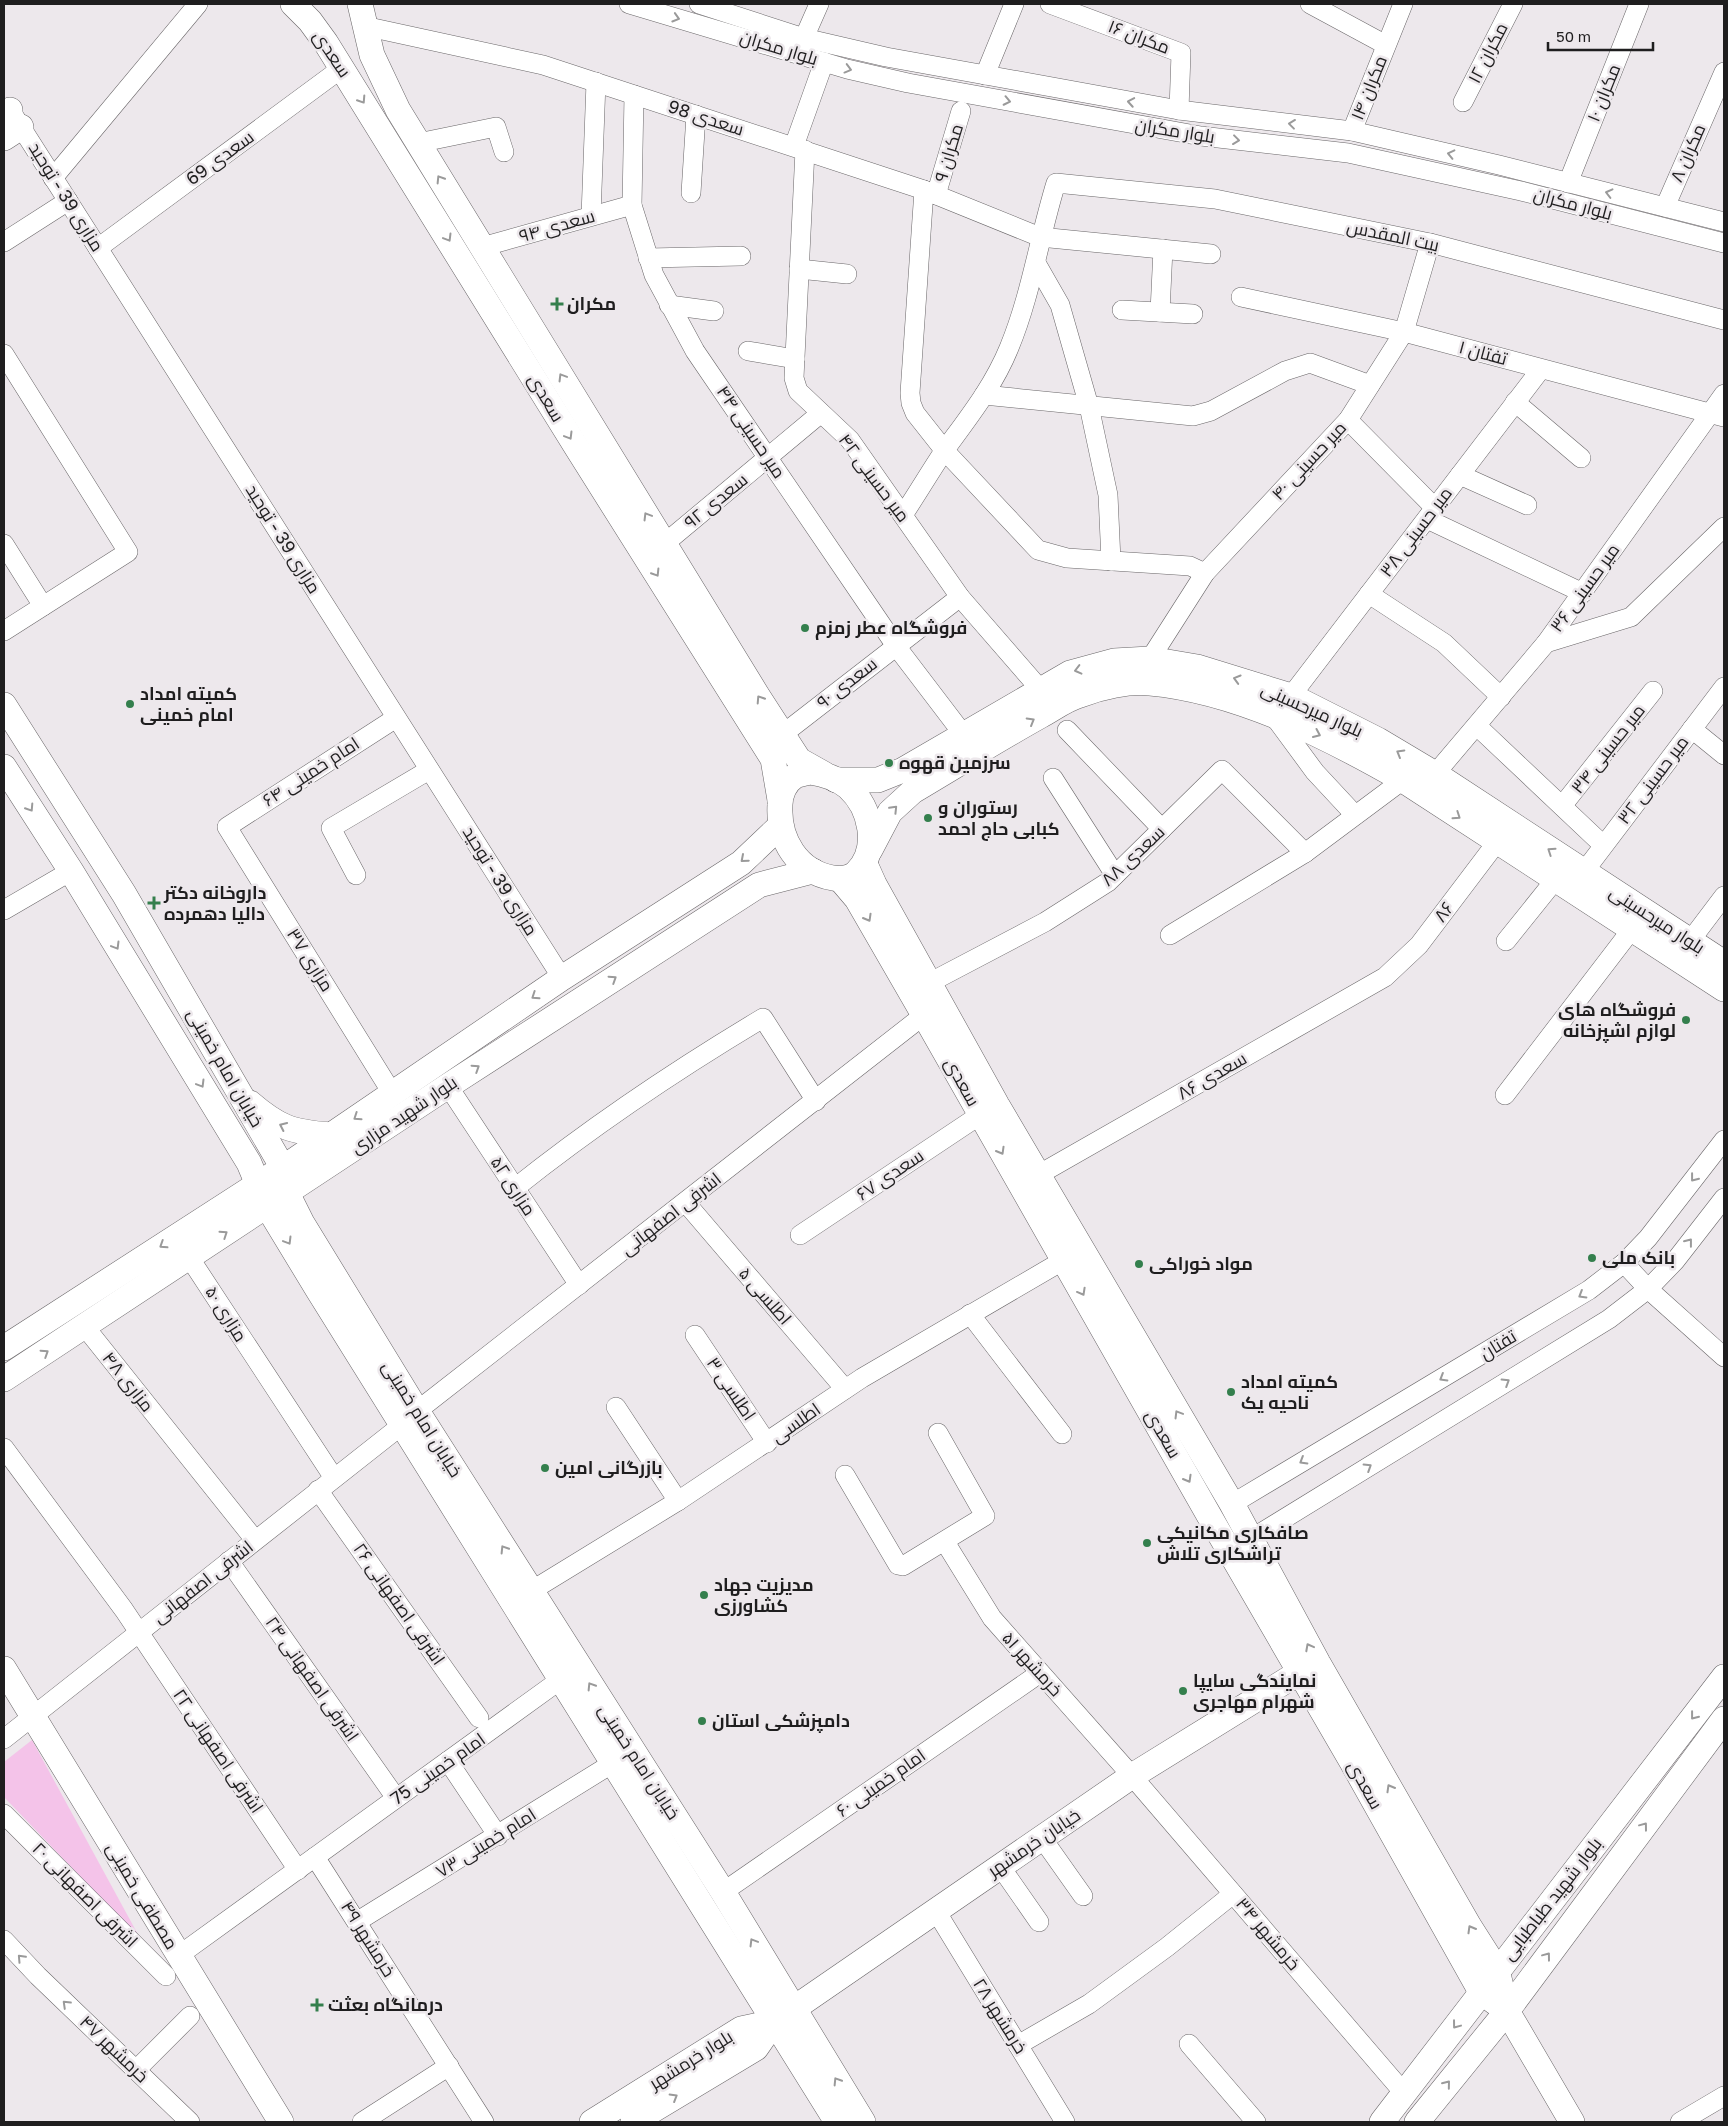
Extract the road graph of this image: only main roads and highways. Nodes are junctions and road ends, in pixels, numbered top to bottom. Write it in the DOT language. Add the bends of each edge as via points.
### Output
graph roads {
  1 [pos="293,4"];
  2 [pos="362,15"];
  3 [pos="4,705"];
  4 [pos="4,767"];
  5 [pos="830,777"];
  6 [pos="780,800"];
  7 [pos="780,826"];
  8 [pos="867,857"];
  9 [pos="813,871"];
  10 [pos="840,879"];
  11 [pos="1724,963"];
  12 [pos="1724,989"];
  13 [pos="240,1094"];
  14 [pos="330,1135"];
  15 [pos="282,1168"];
  16 [pos="258,1183"];
  17 [pos="277,1200"];
  18 [pos="4,1348"];
  19 [pos="4,1380"];
  20 [pos="410,1418"];
  21 [pos="4,1669"];
  22 [pos="1300,1672"];
  23 [pos="1724,1677"];
  24 [pos="1724,1719"];
  25 [pos="1497,1970"];
  26 [pos="1481,1992"];
  27 [pos="1507,2011"];
  28 [pos="784,2016"];
  29 [pos="281,2122"];
  30 [pos="592,2122"];
  31 [pos="633,2122"];
  32 [pos="837,2122"];
  33 [pos="863,2122"];
  34 [pos="1382,2122"];
  35 [pos="1417,2122"];
  36 [pos="1572,2122"];
  1 -- 6 [label="main road, سعدی, one-way" via="310,21 342,68 773,758"];
  5 -- 2 [label="main road, سعدی, one-way" via="799,760 664,544 398,110 376,63"];
  3 -- 13 [label="main road, خیابان امام خمینی" via="124,894"];
  4 -- 16 [label="main road, خیابان امام خمینی, one-way" via="71,871"];
  5 -- 6 [label="main road" via="810,772 795,776 785,786"];
  5 -- 8 [label="main road" via="847,786 862,803 870,825"];
  11 -- 5 [label="main road, بلوار میرحسینی, one-way" via="1435,774 1336,716 1292,696 1197,667 1150,659 1114,661 1070,672 902,770 878,780"];
  6 -- 7 [label="main road"];
  7 -- 9 [label="main road" via="788,847"];
  7 -- 14 [label="main road, بلوار شهید مزاری, one-way" via="741,863 562,978"];
  8 -- 10 [label="main road" via="854,875"];
  8 -- 12 [label="main road, بلوار میرحسینی, one-way" via="890,812 913,791 1079,695 1118,685 1149,683 1192,690 1273,715 1322,736 1403,780"];
  25 -- 8 [label="main road, سعدی, one-way" via="1318,1663 1232,1504 929,983 874,884"];
  9 -- 10 [label="main road"];
  17 -- 9 [label="main road, بلوار شهید مزاری, one-way" via="758,885"];
  10 -- 22 [label="main road, سعدی, one-way" via="857,899"];
  14 -- 13 [label="main road, one-way" via="296,1132 270,1120"];
  13 -- 15 [label="main road, خیابان امام خمینی"];
  14 -- 15 [label="main road, بلوار شهید مزاری"];
  15 -- 16 [label="main road, بلوار شهید مزاری"];
  15 -- 17 [label="main road, خیابان امام خمینی"];
  16 -- 17 [label="main road, خیابان امام خمینی"];
  16 -- 18 [label="main road, بلوار شهید مزاری, one-way"];
  19 -- 17 [label="main road, بلوار شهید مزاری, one-way"];
  17 -- 20 [label="main road, خیابان امام خمینی"];
  20 -- 28 [label="main road, خیابان امام خمینی" via="560,1680"];
  28 -- 20 [label="main road, خیابان امام خمینی, one-way" via="722,1892 531,1591"];
  21 -- 29 [label="main road, مصطفی خمینی" via="172,1966"];
  22 -- 26 [label="main road, سعدی"];
  22 -- 28 [label="main road, خیابان خرمشهر" via="1132,1776"];
  23 -- 25 [label="main road, بلوار شهید طباطبایی, one-way"];
  27 -- 24 [label="main road, بلوار شهید طباطبایی, one-way"];
  25 -- 26 [label="main road, بلوار شهید طباطبایی"];
  25 -- 27 [label="main road, سعدی"];
  26 -- 27 [label="main road"];
  26 -- 34 [label="main road, بلوار شهید طباطبایی, one-way"];
  35 -- 27 [label="main road, بلوار شهید طباطبایی, one-way"];
  27 -- 36 [label="main road"];
  28 -- 30 [label="main road, بلوار خرمشهر" via="741,2029"];
  31 -- 28 [label="main road, بلوار خرمشهر, one-way" via="756,2048"];
  28 -- 32 [label="main road, خیابان امام خمینی"];
  33 -- 28 [label="main road, خیابان امام خمینی, one-way"];
}
